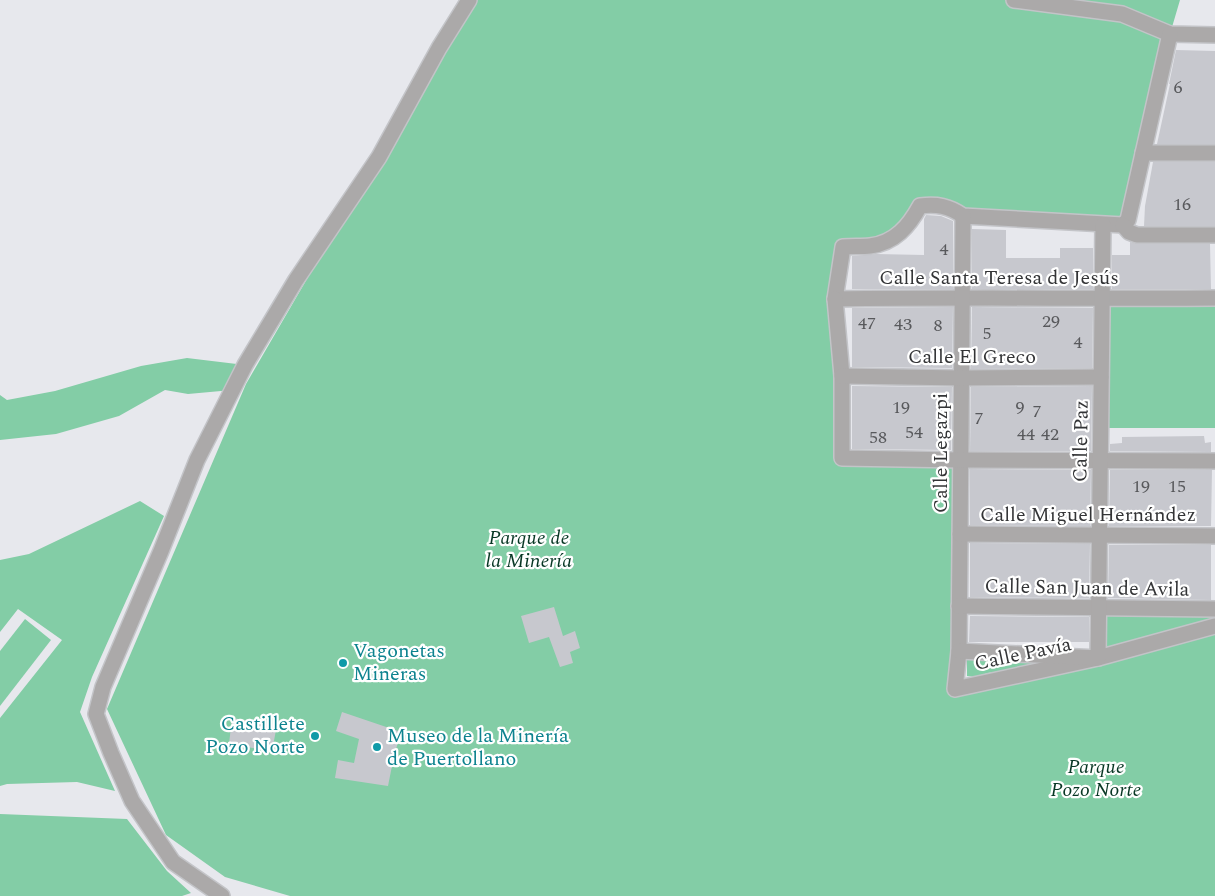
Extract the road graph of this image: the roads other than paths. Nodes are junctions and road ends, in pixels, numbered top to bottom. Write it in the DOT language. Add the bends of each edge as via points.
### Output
graph roads {
  1 [pos="469,0"];
  2 [pos="1014,0"];
  3 [pos="1170,34"];
  4 [pos="1215,35"];
  5 [pos="1143,153"];
  6 [pos="1215,153"];
  7 [pos="964,216"];
  8 [pos="1126,222"];
  9 [pos="1103,225"];
  10 [pos="1215,235"];
  11 [pos="963,297"];
  12 [pos="1102,298"];
  13 [pos="1215,298"];
  14 [pos="835,299"];
  15 [pos="842,376"];
  16 [pos="1101,377"];
  17 [pos="961,378"];
  18 [pos="961,460"];
  19 [pos="1100,461"];
  20 [pos="1215,461"];
  21 [pos="960,534"];
  22 [pos="1100,535"];
  23 [pos="1215,536"];
  24 [pos="959,606"];
  25 [pos="1099,608"];
  26 [pos="1215,609"];
  27 [pos="1215,626"];
  28 [pos="959,651"];
  29 [pos="1098,658"];
  30 [pos="955,689"];
  31 [pos="222,896"];
  1 -- 31 [label="street" via="379,157 296,280 245,365 197,460 103,687 96,714 132,801 173,862"];
  2 -- 3 [label="street" via="1122,14"];
  3 -- 4 [label="street"];
  3 -- 5 [label="street"];
  5 -- 6 [label="street"];
  5 -- 8 [label="street"];
  7 -- 9 [label="street"];
  7 -- 11 [label="street, Calle Legazpi"];
  7 -- 14 [label="street" via="935,204 920,206 902,231 887,241 871,246 843,247"];
  8 -- 9 [label="street"];
  8 -- 10 [label="street" via="1129,232 1137,235"];
  9 -- 12 [label="street, Calle Paz"];
  11 -- 12 [label="street, Calle Santa Teresa de Jesús"];
  11 -- 14 [label="street, Calle Santa Teresa de Jesús"];
  11 -- 17 [label="street, Calle Legazpi"];
  12 -- 13 [label="street, Calle Santa Teresa de Jesús"];
  12 -- 16 [label="street, Calle Paz"];
  14 -- 15 [label="street"];
  15 -- 17 [label="street, Calle El Greco"];
  15 -- 18 [label="street" via="842,458"];
  16 -- 17 [label="street, Calle El Greco"];
  16 -- 19 [label="street, Calle Paz"];
  17 -- 18 [label="street, Calle Legazpi"];
  18 -- 19 [label="street"];
  18 -- 21 [label="street, Calle Legazpi"];
  19 -- 20 [label="street"];
  19 -- 22 [label="street, Calle Paz"];
  21 -- 22 [label="street, Calle Miguel Hernández"];
  21 -- 24 [label="street, Calle Legazpi"];
  22 -- 23 [label="street, Calle Miguel Hernández"];
  22 -- 25 [label="street, Calle Paz"];
  24 -- 25 [label="street, Calle San Juan de Avila"];
  24 -- 28 [label="street, Calle Legazpi"];
  25 -- 26 [label="street, Calle San Juan de Avila"];
  25 -- 29 [label="street, Calle Paz"];
  27 -- 29 [label="street, Calle Pavía"];
  28 -- 29 [label="street, Calle Pavía"];
  28 -- 30 [label="street, Calle Legazpi"];
  29 -- 30 [label="street, Calle Pavía"];
}
